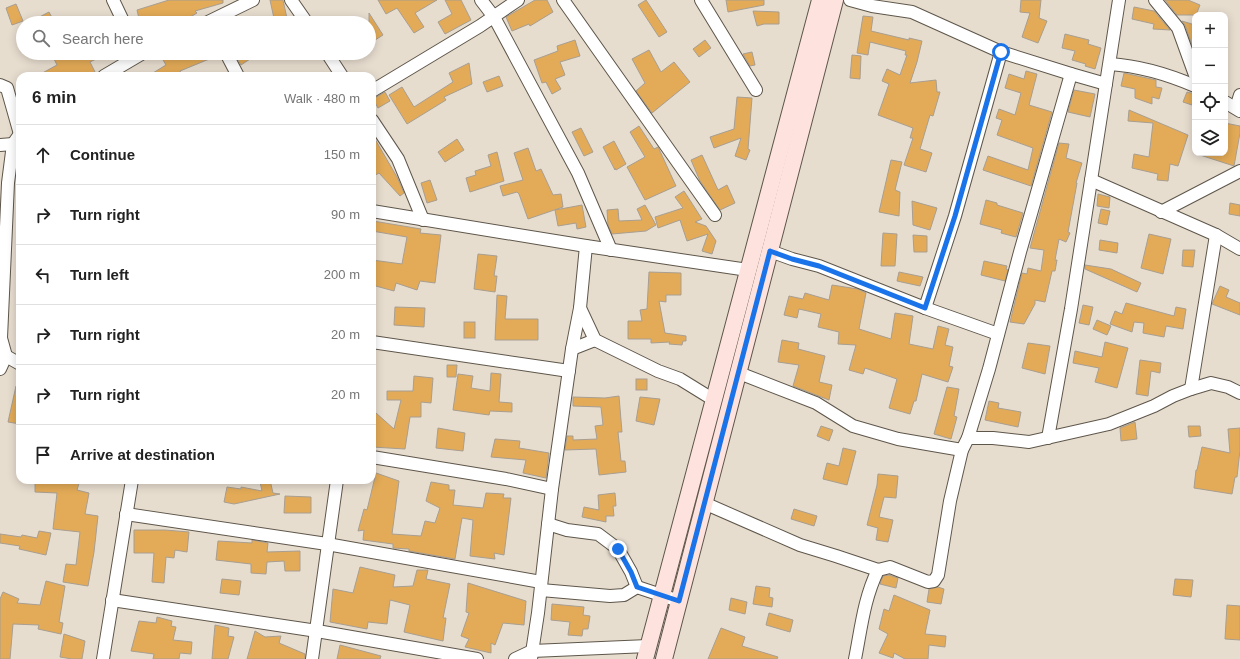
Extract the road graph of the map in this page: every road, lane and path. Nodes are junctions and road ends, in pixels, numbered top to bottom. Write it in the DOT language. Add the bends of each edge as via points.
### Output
graph roads {
  1 [pos="113,0"];
  2 [pos="253,0"];
  3 [pos="292,0"];
  4 [pos="481,0"];
  5 [pos="518,0"];
  6 [pos="563,0"];
  7 [pos="701,0"];
  8 [pos="820,0"];
  9 [pos="835,0"];
  10 [pos="850,0"];
  11 [pos="1120,0"];
  12 [pos="1155,0"];
  13 [pos="121,16"];
  14 [pos="221,16"];
  15 [pos="302,16"];
  16 [pos="494,16"];
  17 [pos="1001,52"];
  18 [pos="133,60"];
  19 [pos="230,60"];
  20 [pos="332,60"];
  21 [pos="1110,64"];
  22 [pos="1192,67"];
  23 [pos="119,72"];
  24 [pos="236,72"];
  25 [pos="339,72"];
  26 [pos="1071,74"];
  27 [pos="1106,84"];
  28 [pos="0,85"];
  29 [pos="1192,85"];
  30 [pos="376,89"];
  31 [pos="756,90"];
  32 [pos="1240,96"];
  33 [pos="1234,107"];
  34 [pos="376,126"];
  35 [pos="16,131"];
  36 [pos="16,141"];
  37 [pos="0,145"];
  38 [pos="16,149"];
  39 [pos="1240,171"];
  40 [pos="1092,180"];
  41 [pos="376,212"];
  42 [pos="1161,212"];
  43 [pos="715,215"];
  44 [pos="422,220"];
  45 [pos="1216,235"];
  46 [pos="586,246"];
  47 [pos="1240,249"];
  48 [pos="612,250"];
  49 [pos="770,251"];
  50 [pos="748,270"];
  51 [pos="580,308"];
  52 [pos="925,308"];
  53 [pos="998,334"];
  54 [pos="1,338"];
  55 [pos="595,340"];
  56 [pos="376,343"];
  57 [pos="572,349"];
  58 [pos="6,356"];
  59 [pos="16,362"];
  60 [pos="0,369"];
  61 [pos="569,371"];
  62 [pos="739,373"];
  63 [pos="1191,388"];
  64 [pos="1240,393"];
  65 [pos="714,400"];
  66 [pos="968,438"];
  67 [pos="1048,438"];
  68 [pos="962,450"];
  69 [pos="376,457"];
  70 [pos="131,484"];
  71 [pos="336,484"];
  72 [pos="552,489"];
  73 [pos="704,503"];
  74 [pos="126,514"];
  75 [pos="548,524"];
  76 [pos="327,544"];
  77 [pos="878,570"];
  78 [pos="541,586"];
  79 [pos="637,587"];
  80 [pos="662,595"];
  81 [pos="112,600"];
  82 [pos="679,601"];
  83 [pos="316,631"];
  84 [pos="646,653"];
  85 [pos="531,655"];
  86 [pos="103,659"];
  87 [pos="312,659"];
  88 [pos="477,659"];
  89 [pos="515,659"];
  90 [pos="664,659"];
  91 [pos="855,659"];
  1 -- 13 [label="street"];
  2 -- 14 [label="street"];
  3 -- 15 [label="street"];
  4 -- 16 [label="street"];
  5 -- 16 [label="street"];
  6 -- 43 [label="street"];
  7 -- 31 [label="street"];
  8 -- 50 [label="main road"];
  9 -- 49 [label="main road"];
  10 -- 17 [label="street" via="912,12"];
  11 -- 21 [label="street"];
  12 -- 22 [label="street" via="1178,28"];
  16 -- 30 [label="street"];
  16 -- 48 [label="street" via="578,173"];
  17 -- 26 [label="street"];
  17 -- 52 [label="street" via="955,216"];
  18 -- 23 [label="street"];
  19 -- 24 [label="street"];
  20 -- 25 [label="street"];
  21 -- 27 [label="street"];
  21 -- 29 [label="street" via="1170,75"];
  26 -- 27 [label="street"];
  26 -- 53 [label="street"];
  27 -- 40 [label="street"];
  28 -- 35 [label="street" via="7,88"];
  32 -- 33 [label="street"];
  34 -- 44 [label="street" via="398,159"];
  36 -- 37 [label="street"];
  38 -- 54 [label="street" via="8,183"];
  39 -- 42 [label="street"];
  40 -- 42 [label="street"];
  40 -- 67 [label="street"];
  41 -- 44 [label="street"];
  42 -- 45 [label="street"];
  44 -- 46 [label="street"];
  45 -- 47 [label="street"];
  45 -- 63 [label="street"];
  46 -- 48 [label="street"];
  46 -- 51 [label="street"];
  48 -- 50 [label="street"];
  49 -- 52 [label="street" via="819,266"];
  49 -- 62 [label="main road"];
  50 -- 65 [label="main road"];
  51 -- 55 [label="street"];
  51 -- 57 [label="street"];
  52 -- 53 [label="street"];
  53 -- 66 [label="street"];
  54 -- 58 [label="street"];
  55 -- 57 [label="street"];
  55 -- 65 [label="street" via="658,371 680,378"];
  56 -- 61 [label="street"];
  57 -- 61 [label="street"];
  58 -- 59 [label="street"];
  58 -- 60 [label="street"];
  61 -- 72 [label="street"];
  62 -- 68 [label="street" via="816,403 853,426 898,439"];
  62 -- 73 [label="main road"];
  63 -- 64 [label="street" via="1211,383"];
  63 -- 67 [label="street" via="1109,424"];
  65 -- 80 [label="main road"];
  66 -- 67 [label="street" via="1029,442"];
  66 -- 68 [label="street"];
  68 -- 77 [label="street" via="938,575 934,581 928,582 890,567"];
  69 -- 72 [label="street"];
  70 -- 74 [label="street"];
  71 -- 76 [label="street"];
  72 -- 75 [label="street"];
  73 -- 77 [label="street" via="800,545"];
  73 -- 82 [label="main road"];
  74 -- 76 [label="street"];
  74 -- 81 [label="street"];
  75 -- 78 [label="street"];
  75 -- 79 [label="street" via="567,530 598,534 618,549"];
  76 -- 78 [label="street"];
  76 -- 83 [label="street"];
  77 -- 91 [label="street" via="866,600"];
  78 -- 79 [label="street" via="610,596 624,594"];
  78 -- 85 [label="street"];
  79 -- 80 [label="street"];
  80 -- 82 [label="street"];
  80 -- 84 [label="main road"];
  81 -- 83 [label="street"];
  81 -- 86 [label="street"];
  82 -- 90 [label="main road"];
  83 -- 87 [label="street"];
  83 -- 88 [label="street"];
  84 -- 85 [label="street"];
  85 -- 89 [label="street"];
}
